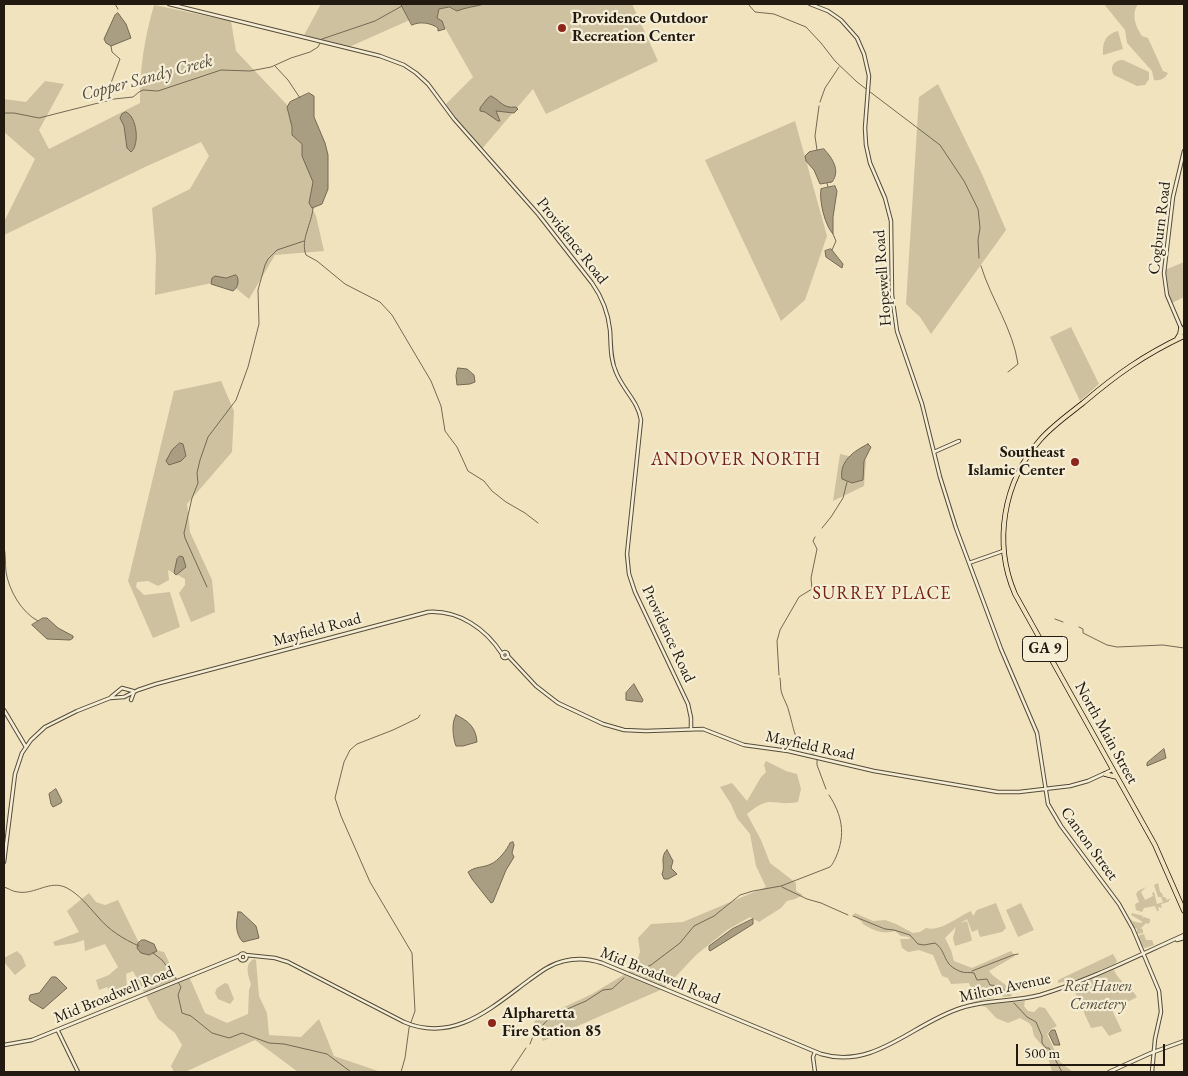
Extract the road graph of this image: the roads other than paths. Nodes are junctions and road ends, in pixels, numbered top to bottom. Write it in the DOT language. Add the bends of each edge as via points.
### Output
graph roads {
  1 [pos="169,4"];
  2 [pos="810,4"];
  3 [pos="1184,151"];
  4 [pos="1181,328"];
  5 [pos="1184,337"];
  6 [pos="1177,340"];
  7 [pos="1144,356"];
  8 [pos="958,441"];
  9 [pos="934,452"];
  10 [pos="1003,551"];
  11 [pos="969,563"];
  12 [pos="993,628"];
  13 [pos="138,690"];
  14 [pos="119,692"];
  15 [pos="128,692"];
  16 [pos="134,692"];
  17 [pos="121,696"];
  18 [pos="110,698"];
  19 [pos="131,700"];
  20 [pos="4,710"];
  21 [pos="691,728"];
  22 [pos="26,747"];
  23 [pos="1112,770"];
  24 [pos="1105,774"];
  25 [pos="1117,777"];
  26 [pos="1044,789"];
  27 [pos="4,862"];
  28 [pos="1184,911"];
  29 [pos="1184,937"];
  30 [pos="1143,954"];
  31 [pos="246,956"];
  32 [pos="240,958"];
  33 [pos="58,1030"];
  34 [pos="1184,1041"];
  35 [pos="4,1045"];
  36 [pos="815,1052"];
  37 [pos="1154,1052"];
  38 [pos="78,1072"];
  39 [pos="815,1072"];
  40 [pos="1109,1072"];
  41 [pos="1152,1072"];
  1 -- 21 [label="street, Providence Road" via="380,56 410,69 428,84 454,119 538,214 600,294 607,312 614,368 636,403 641,420 627,548 629,574 688,704"];
  2 -- 9 [label="street, Hopewell Road" via="828,11 847,26 858,40 867,63 866,145 891,221 892,295 896,324"];
  3 -- 4 [label="street, Cogburn Road" via="1175,185 1164,266 1167,295"];
  4 -- 5 [label="street, Cogburn Road"];
  4 -- 6 [label="main road"];
  5 -- 6 [label="main road, North Main Street / GA 9"];
  5 -- 7 [label="main road, North Main Street / GA 9"];
  6 -- 7 [label="main road, North Main Street / GA 9"];
  7 -- 10 [label="main road, North Main Street / GA 9" via="1096,391 1032,450 1007,504"];
  8 -- 9 [label="street"];
  9 -- 11 [label="street, Hopewell Road"];
  10 -- 11 [label="street"];
  10 -- 23 [label="main road, North Main Street / GA 9" via="1015,594"];
  11 -- 12 [label="street, Hopewell Road"];
  12 -- 26 [label="street, Canton Street" via="1037,733"];
  13 -- 15 [label="street, Mayfield Road"];
  13 -- 16 [label="street, Mayfield Road"];
  13 -- 21 [label="street, Mayfield Road" via="428,612 444,612 472,623 503,653 503,657 507,657 558,703 603,724 636,731"];
  14 -- 15 [label="street" via="122,688"];
  14 -- 17 [label="street"];
  14 -- 18 [label="street"];
  15 -- 16 [label="street, Mayfield Road"];
  15 -- 17 [label="street"];
  16 -- 19 [label="street"];
  17 -- 18 [label="street"];
  18 -- 22 [label="street" via="52,722"];
  20 -- 22 [label="street"];
  21 -- 26 [label="street, Mayfield Road" via="715,732 744,745 788,751 874,771 998,792"];
  22 -- 27 [label="street" via="15,774"];
  23 -- 24 [label="street, Mayfield Road"];
  23 -- 25 [label="main road, North Main Street / GA 9"];
  24 -- 25 [label="main road"];
  24 -- 26 [label="street, Mayfield Road" via="1080,784"];
  25 -- 28 [label="main road, North Main Street / GA 9" via="1163,860"];
  26 -- 30 [label="street, Canton Street" via="1054,817 1116,899"];
  29 -- 30 [label="street, Milton Avenue"];
  30 -- 36 [label="street, Milton Avenue" via="1043,994 959,1008 866,1055 843,1058"];
  30 -- 37 [label="street, Canton Street" via="1161,1004"];
  31 -- 32 [label="street" via="244,960"];
  31 -- 32 [label="street" via="242,953"];
  31 -- 36 [label="street, Mid Broadwell Road" via="288,962 404,1022 433,1030 456,1026 480,1014 552,965 570,960 590,960"];
  32 -- 33 [label="street, Mid Broadwell Road"];
  33 -- 35 [label="street, Mid Broadwell Road" via="27,1042"];
  33 -- 38 [label="street"];
  34 -- 37 [label="street"];
  36 -- 39 [label="street"];
  37 -- 40 [label="street"];
  37 -- 41 [label="street, Canton Street"];
}
